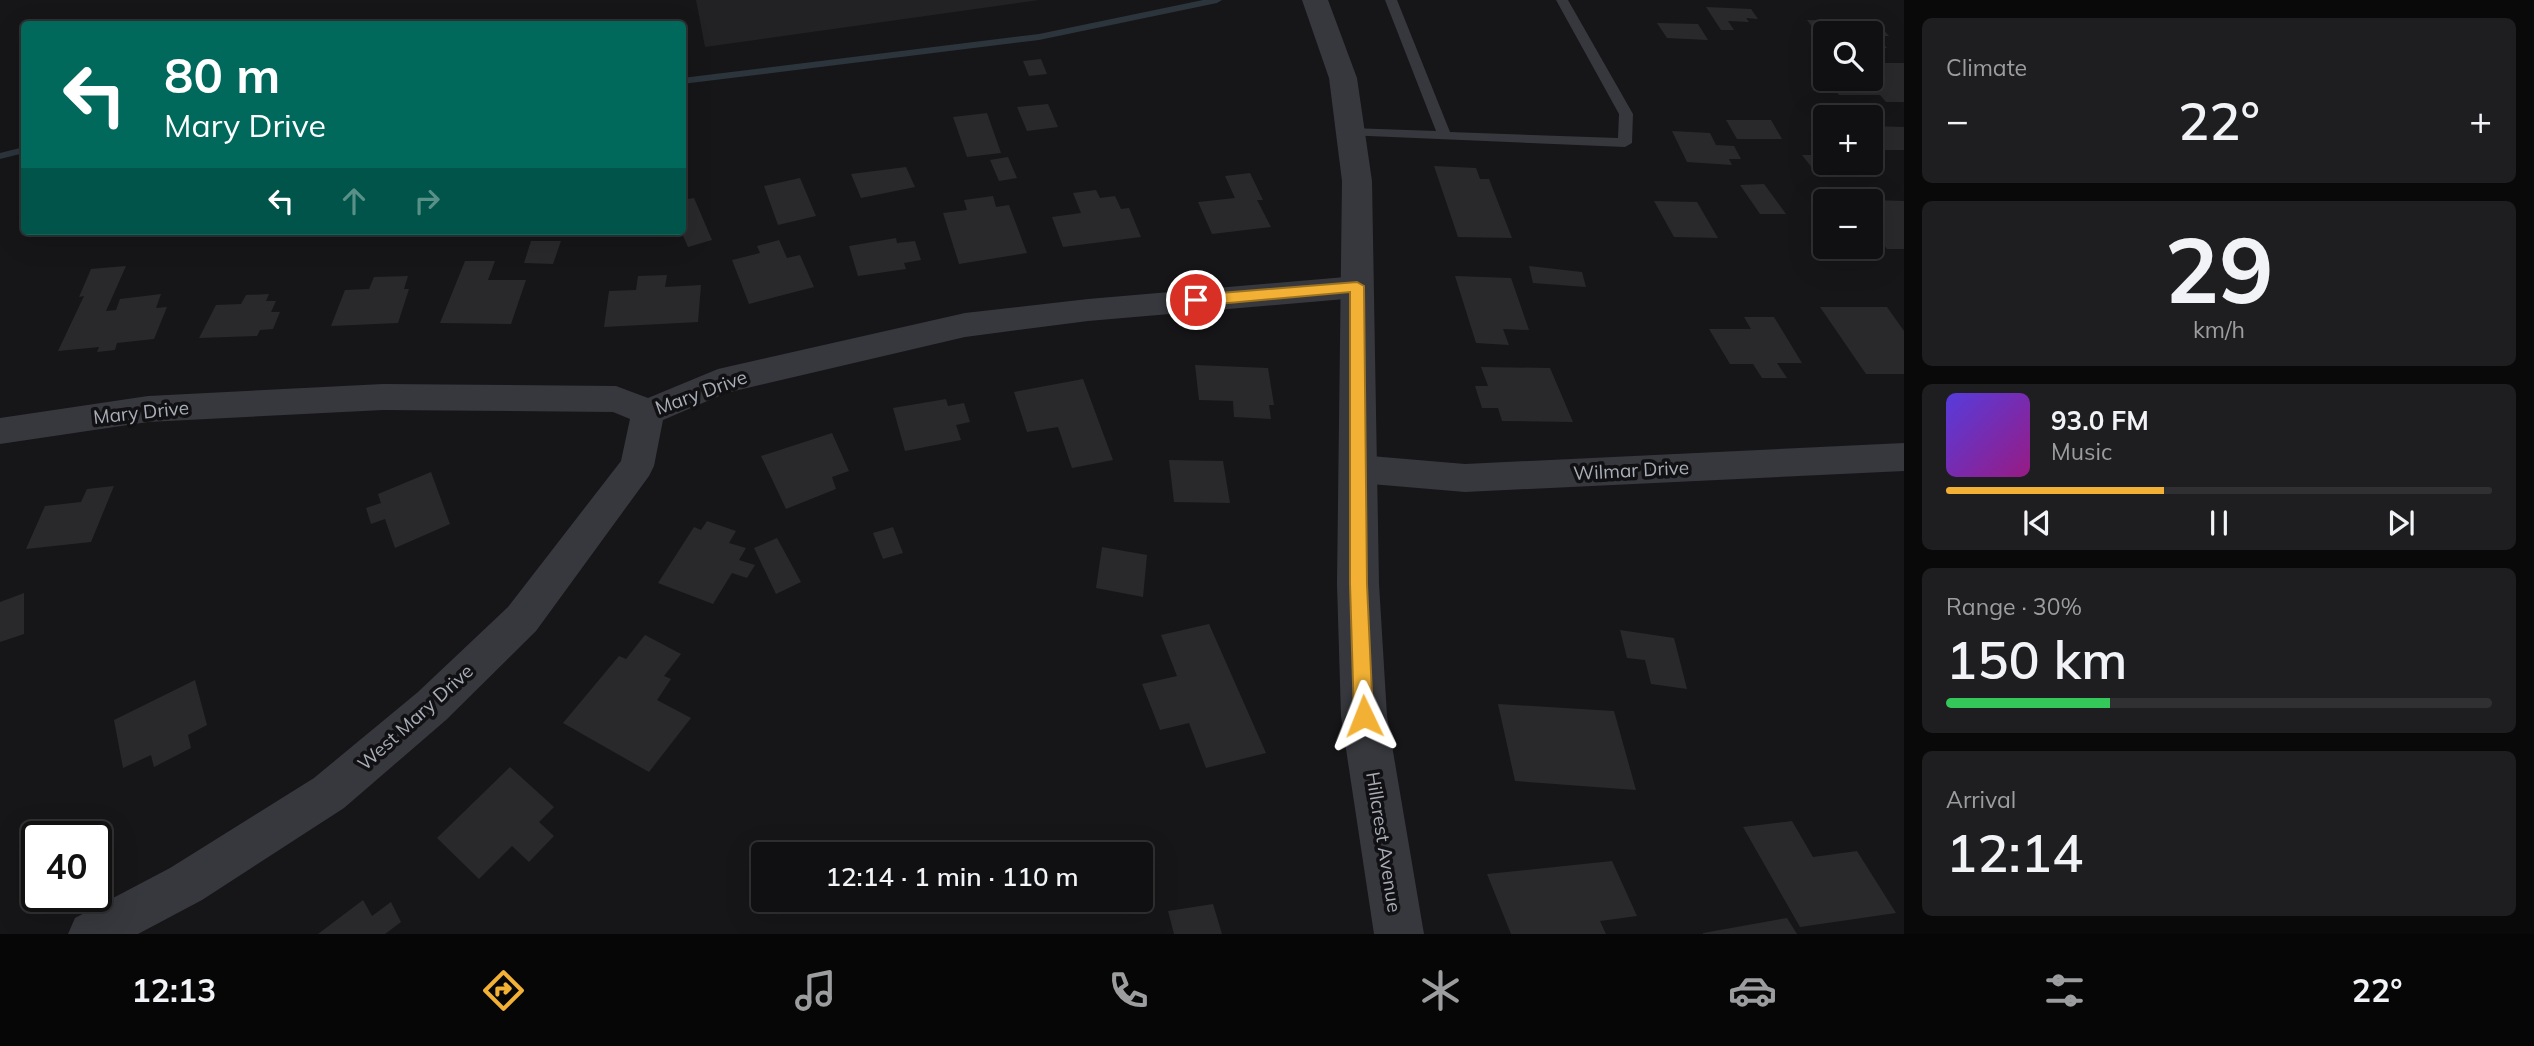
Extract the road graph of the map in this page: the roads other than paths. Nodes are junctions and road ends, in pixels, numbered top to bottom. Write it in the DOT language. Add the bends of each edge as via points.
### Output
graph roads {
  1 [pos="1315,0"];
  2 [pos="1391,0"];
  3 [pos="1562,0"];
  4 [pos="1350,132"];
  5 [pos="1445,136"];
  6 [pos="1357,286"];
  7 [pos="648,412"];
  8 [pos="0,431"];
  9 [pos="1904,457"];
  10 [pos="1359,469"];
  11 [pos="91,934"];
  12 [pos="1399,934"];
  1 -- 4 [label="street, Hillcrest Avenue" via="1343,78"];
  2 -- 5 [label="lane"];
  3 -- 5 [label="lane" via="1626,114 1625,143"];
  4 -- 5 [label="lane"];
  4 -- 6 [label="street, Hillcrest Avenue" via="1357,181"];
  6 -- 7 [label="street, Mary Drive" via="965,325 718,382"];
  6 -- 10 [label="street, Hillcrest Avenue"];
  7 -- 8 [label="street, Mary Drive" via="616,399 383,397 148,409"];
  7 -- 11 [label="street, West Mary Drive" via="637,466 522,619 432,706 329,793 186,884"];
  9 -- 10 [label="street, Wilmar Drive" via="1465,478"];
  10 -- 12 [label="street, Hillcrest Avenue" via="1364,716"];
}
